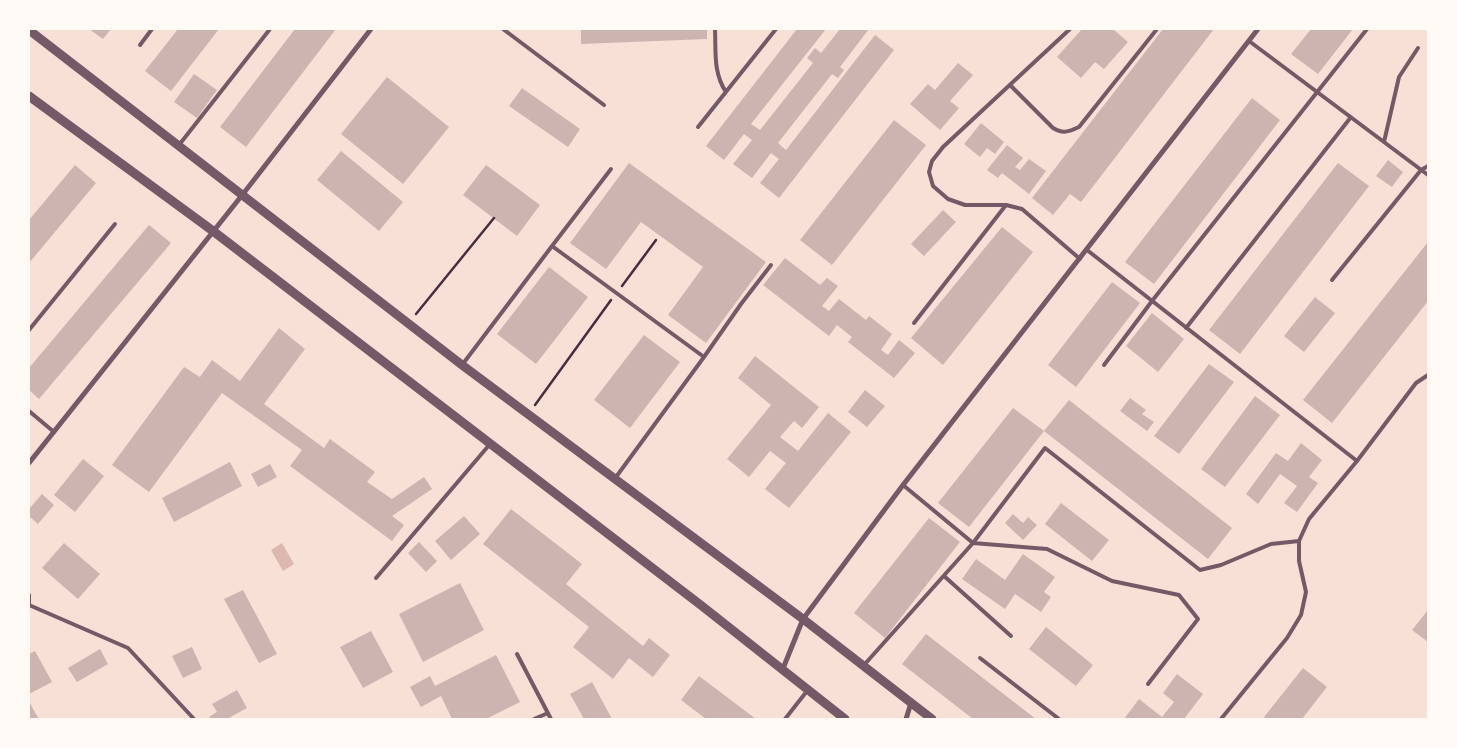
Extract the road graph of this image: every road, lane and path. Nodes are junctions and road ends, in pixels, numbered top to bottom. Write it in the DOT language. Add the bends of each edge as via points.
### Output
graph roads {
  1 [pos="152,29"];
  2 [pos="270,29"];
  3 [pos="371,29"];
  4 [pos="503,29"];
  5 [pos="715,29"];
  6 [pos="776,29"];
  7 [pos="1070,29"];
  8 [pos="1157,29"];
  9 [pos="1258,29"];
  10 [pos="1367,29"];
  11 [pos="29,30"];
  12 [pos="1249,41"];
  13 [pos="140,45"];
  14 [pos="1418,48"];
  15 [pos="1010,85"];
  16 [pos="726,92"];
  17 [pos="1318,93"];
  18 [pos="29,96"];
  19 [pos="604,105"];
  20 [pos="1351,117"];
  21 [pos="698,127"];
  22 [pos="1384,142"];
  23 [pos="179,145"];
  24 [pos="1428,166"];
  25 [pos="611,169"];
  26 [pos="1421,170"];
  27 [pos="1428,175"];
  28 [pos="243,194"];
  29 [pos="1006,204"];
  30 [pos="494,218"];
  31 [pos="115,224"];
  32 [pos="213,231"];
  33 [pos="656,240"];
  34 [pos="552,246"];
  35 [pos="1087,250"];
  36 [pos="1080,259"];
  37 [pos="770,266"];
  38 [pos="1332,280"];
  39 [pos="621,287"];
  40 [pos="615,295"];
  41 [pos="1152,301"];
  42 [pos="409,323"];
  43 [pos="914,323"];
  44 [pos="1186,328"];
  45 [pos="29,330"];
  46 [pos="704,357"];
  47 [pos="462,364"];
  48 [pos="1104,365"];
  49 [pos="1428,375"];
  50 [pos="29,411"];
  51 [pos="528,414"];
  52 [pos="54,432"];
  53 [pos="490,444"];
  54 [pos="1357,461"];
  55 [pos="29,463"];
  56 [pos="614,479"];
  57 [pos="903,485"];
  58 [pos="1300,541"];
  59 [pos="974,543"];
  60 [pos="944,576"];
  61 [pos="376,578"];
  62 [pos="29,595"];
  63 [pos="803,619"];
  64 [pos="1011,636"];
  65 [pos="517,654"];
  66 [pos="980,658"];
  67 [pos="863,666"];
  68 [pos="782,671"];
  69 [pos="1148,684"];
  70 [pos="807,691"];
  71 [pos="910,703"];
  72 [pos="548,713"];
  73 [pos="194,719"];
  74 [pos="534,719"];
  75 [pos="551,719"];
  76 [pos="786,719"];
  77 [pos="845,719"];
  78 [pos="906,719"];
  79 [pos="932,719"];
  80 [pos="1060,719"];
  81 [pos="1221,719"];
  1 -- 13 [label="lane"];
  2 -- 23 [label="lane"];
  3 -- 28 [label="street"];
  4 -- 19 [label="lane"];
  5 -- 16 [label="lane" via="716,73"];
  6 -- 16 [label="lane"];
  7 -- 15 [label="lane"];
  8 -- 15 [label="lane" via="1079,127 1069,132 1053,128"];
  9 -- 12 [label="street"];
  10 -- 17 [label="lane"];
  11 -- 23 [label="street"];
  12 -- 17 [label="lane"];
  12 -- 35 [label="street"];
  14 -- 22 [label="lane" via="1399,77"];
  15 -- 29 [label="lane" via="943,147 932,160 929,172 933,186 948,199 965,205"];
  16 -- 21 [label="lane"];
  17 -- 20 [label="lane"];
  17 -- 41 [label="lane"];
  18 -- 32 [label="street"];
  20 -- 22 [label="lane"];
  20 -- 44 [label="lane"];
  22 -- 26 [label="lane"];
  23 -- 28 [label="street"];
  24 -- 26 [label="lane"];
  25 -- 34 [label="lane"];
  26 -- 27 [label="lane"];
  26 -- 38 [label="lane"];
  28 -- 32 [label="street"];
  28 -- 42 [label="street"];
  29 -- 36 [label="lane" via="1022,209"];
  29 -- 43 [label="lane"];
  30 -- 42 [label="path"];
  31 -- 45 [label="lane"];
  32 -- 52 [label="street"];
  32 -- 53 [label="street"];
  33 -- 39 [label="path"];
  34 -- 46 [label="lane"];
  34 -- 47 [label="lane"];
  35 -- 36 [label="street"];
  35 -- 41 [label="lane"];
  36 -- 57 [label="street"];
  37 -- 46 [label="lane"];
  40 -- 51 [label="path"];
  41 -- 44 [label="lane"];
  41 -- 48 [label="lane"];
  42 -- 47 [label="street"];
  44 -- 54 [label="lane"];
  46 -- 56 [label="lane"];
  47 -- 51 [label="street"];
  49 -- 54 [label="lane" via="1416,383"];
  50 -- 52 [label="lane"];
  51 -- 56 [label="street"];
  52 -- 55 [label="street"];
  53 -- 61 [label="lane"];
  53 -- 68 [label="street"];
  54 -- 58 [label="lane" via="1309,519"];
  56 -- 63 [label="street"];
  57 -- 59 [label="lane"];
  57 -- 63 [label="street"];
  58 -- 59 [label="lane" via="1271,544 1200,570 1045,448"];
  58 -- 81 [label="lane" via="1299,561 1306,592 1301,615 1287,638"];
  59 -- 60 [label="lane"];
  59 -- 69 [label="lane" via="1047,549 1112,581 1179,595 1198,619"];
  60 -- 64 [label="lane"];
  60 -- 67 [label="lane"];
  62 -- 73 [label="lane" via="29,605 128,648"];
  63 -- 67 [label="street"];
  63 -- 68 [label="street"];
  65 -- 72 [label="lane"];
  66 -- 80 [label="lane"];
  67 -- 71 [label="street"];
  68 -- 70 [label="street"];
  70 -- 76 [label="lane"];
  70 -- 77 [label="street"];
  71 -- 78 [label="street"];
  71 -- 79 [label="street"];
  72 -- 74 [label="lane"];
  72 -- 75 [label="lane"];
}
